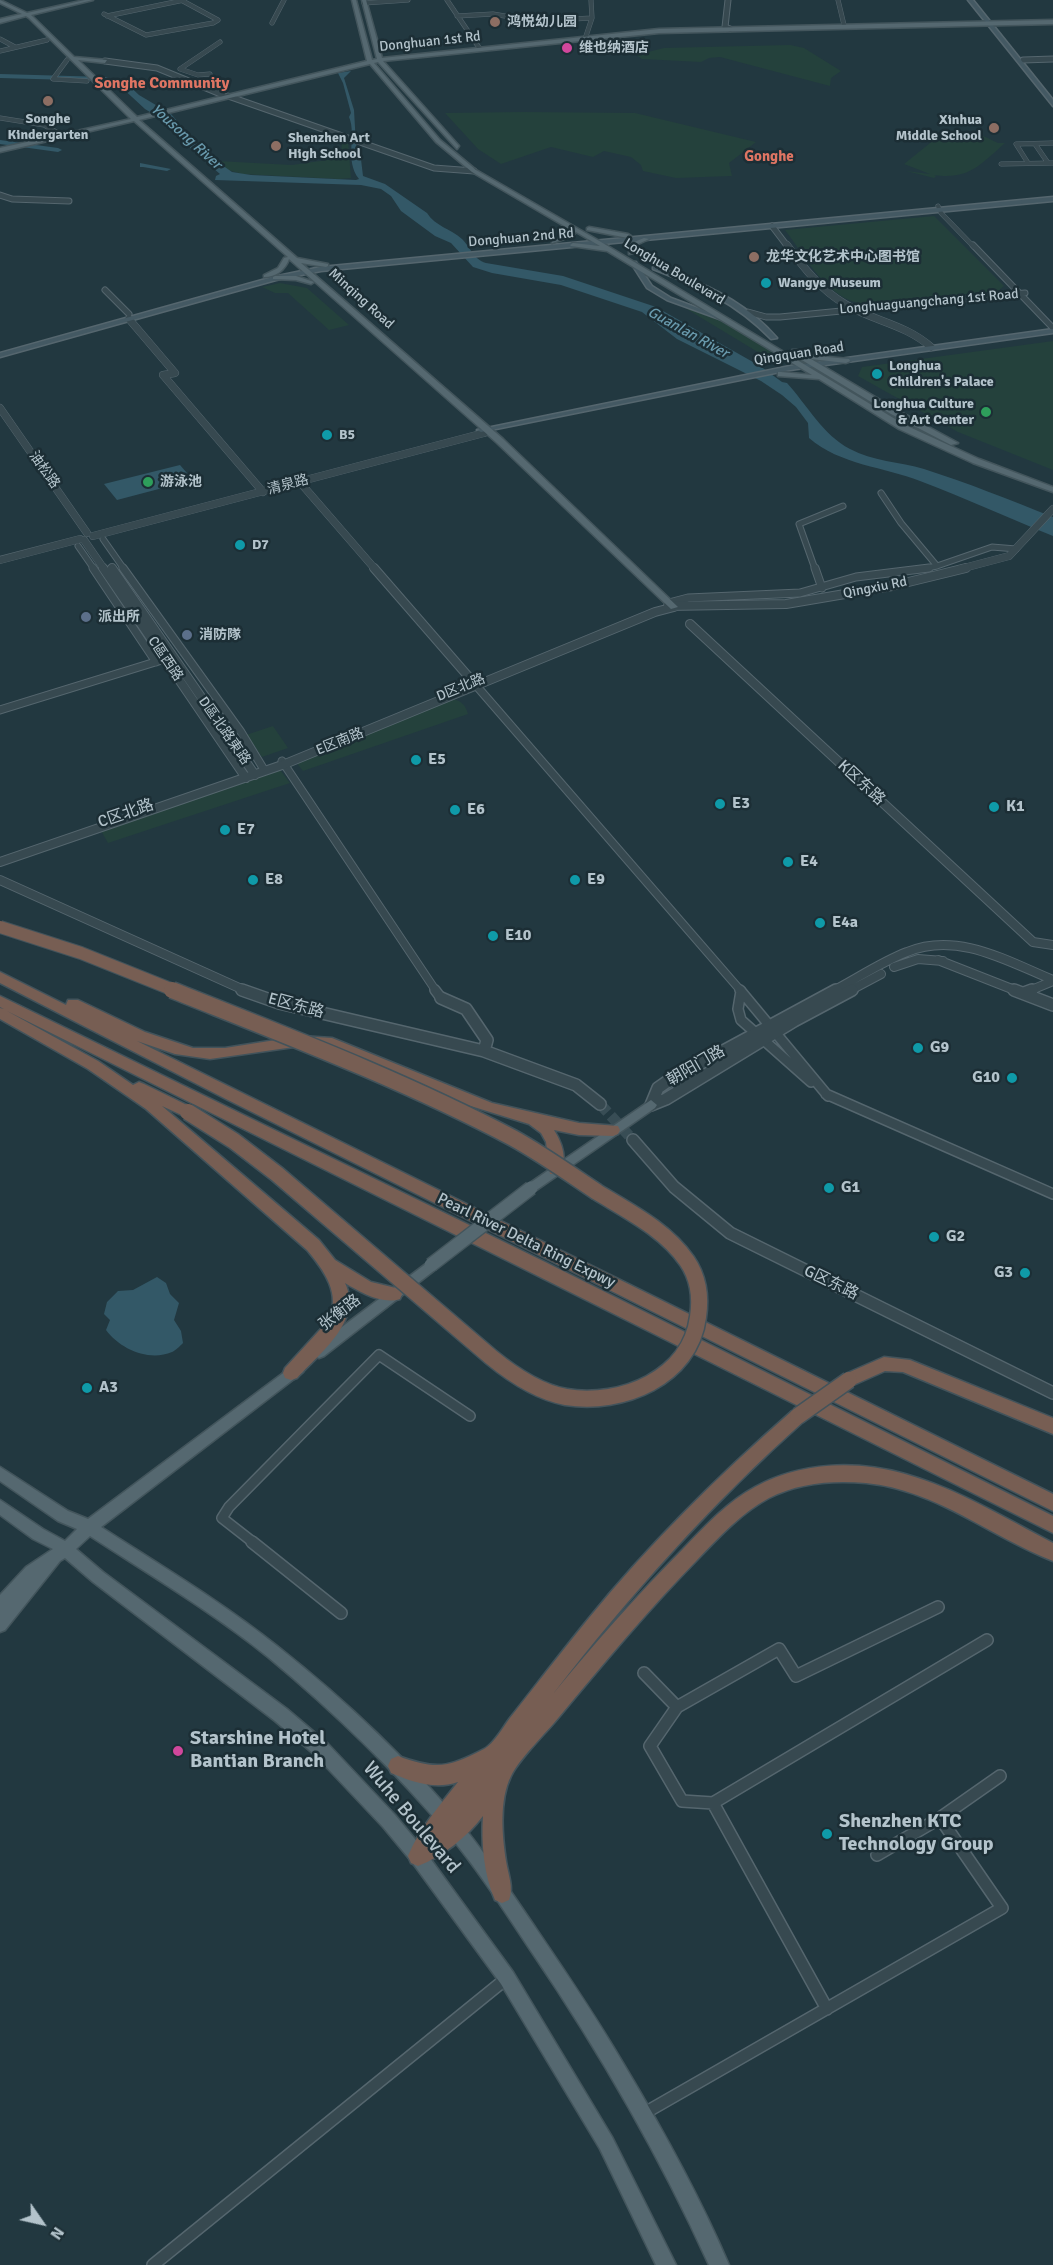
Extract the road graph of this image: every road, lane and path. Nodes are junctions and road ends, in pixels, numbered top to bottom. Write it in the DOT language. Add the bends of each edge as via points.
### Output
graph roads {
  1 [pos="82,0"];
  2 [pos="91,0"];
  3 [pos="182,0"];
  4 [pos="284,0"];
  5 [pos="408,0"];
  6 [pos="447,0"];
  7 [pos="591,0"];
  8 [pos="730,0"];
  9 [pos="838,0"];
  10 [pos="972,0"];
  11 [pos="364,1"];
  12 [pos="0,2"];
  13 [pos="354,2"];
  14 [pos="9,7"];
  15 [pos="44,10"];
  16 [pos="23,14"];
  17 [pos="457,16"];
  18 [pos="591,18"];
  19 [pos="0,19"];
  20 [pos="33,20"];
  21 [pos="1053,21"];
  22 [pos="272,22"];
  23 [pos="991,23"];
  24 [pos="1011,23"];
  25 [pos="968,24"];
  26 [pos="844,25"];
  27 [pos="729,28"];
  28 [pos="998,31"];
  29 [pos="585,36"];
  30 [pos="0,39"];
  31 [pos="47,39"];
  32 [pos="220,42"];
  33 [pos="15,47"];
  34 [pos="376,47"];
  35 [pos="479,48"];
  36 [pos="367,50"];
  37 [pos="0,51"];
  38 [pos="406,56"];
  39 [pos="379,58"];
  40 [pos="70,59"];
  41 [pos="1053,59"];
  42 [pos="105,60"];
  43 [pos="369,60"];
  44 [pos="1023,60"];
  45 [pos="350,65"];
  46 [pos="83,68"];
  47 [pos="386,68"];
  48 [pos="331,69"];
  49 [pos="378,72"];
  50 [pos="193,74"];
  51 [pos="210,74"];
  52 [pos="89,78"];
  53 [pos="182,78"];
  54 [pos="226,96"];
  55 [pos="1053,99"];
  56 [pos="1053,104"];
  57 [pos="124,108"];
  58 [pos="152,114"];
  59 [pos="0,118"];
  60 [pos="130,119"];
  61 [pos="96,128"];
  62 [pos="141,129"];
  63 [pos="58,133"];
  64 [pos="43,140"];
  65 [pos="30,141"];
  66 [pos="59,142"];
  67 [pos="1035,144"];
  68 [pos="1053,144"];
  69 [pos="1,148"];
  70 [pos="1000,157"];
  71 [pos="1050,163"];
  72 [pos="1029,164"];
  73 [pos="474,171"];
  74 [pos="0,195"];
  75 [pos="1053,195"];
  76 [pos="1053,199"];
  77 [pos="69,201"];
  78 [pos="940,209"];
  79 [pos="568,225"];
  80 [pos="772,226"];
  81 [pos="589,229"];
  82 [pos="628,236"];
  83 [pos="646,239"];
  84 [pos="602,240"];
  85 [pos="554,242"];
  86 [pos="573,245"];
  87 [pos="477,252"];
  88 [pos="616,253"];
  89 [pos="631,253"];
  90 [pos="448,255"];
  91 [pos="290,259"];
  92 [pos="633,264"];
  93 [pos="326,265"];
  94 [pos="338,267"];
  95 [pos="655,268"];
  96 [pos="303,270"];
  97 [pos="266,276"];
  98 [pos="275,278"];
  99 [pos="315,281"];
  100 [pos="105,290"];
  101 [pos="1021,293"];
  102 [pos="857,310"];
  103 [pos="748,312"];
  104 [pos="129,316"];
  105 [pos="728,321"];
  106 [pos="1053,322"];
  107 [pos="766,331"];
  108 [pos="1053,331"];
  109 [pos="773,338"];
  110 [pos="930,347"];
  111 [pos="0,349"];
  112 [pos="0,354"];
  113 [pos="798,354"];
  114 [pos="786,355"];
  115 [pos="849,362"];
  116 [pos="818,366"];
  117 [pos="805,368"];
  118 [pos="779,372"];
  119 [pos="825,380"];
  120 [pos="844,381"];
  121 [pos="0,408"];
  122 [pos="0,416"];
  123 [pos="485,431"];
  124 [pos="299,481"];
  125 [pos="1053,481"];
  126 [pos="1040,486"];
  127 [pos="1053,490"];
  128 [pos="262,491"];
  129 [pos="881,493"];
  130 [pos="1053,501"];
  131 [pos="843,506"];
  132 [pos="1053,509"];
  133 [pos="87,537"];
  134 [pos="103,539"];
  135 [pos="1016,549"];
  136 [pos="0,560"];
  137 [pos="937,566"];
  138 [pos="822,588"];
  139 [pos="667,606"];
  140 [pos="690,624"];
  141 [pos="165,659"];
  142 [pos="156,662"];
  143 [pos="476,684"];
  144 [pos="0,710"];
  145 [pos="284,762"];
  146 [pos="263,768"];
  147 [pos="249,774"];
  148 [pos="0,860"];
  149 [pos="0,880"];
  150 [pos="0,927"];
  151 [pos="1053,945"];
  152 [pos="912,950"];
  153 [pos="943,961"];
  154 [pos="0,971"];
  155 [pos="0,977"];
  156 [pos="1053,981"];
  157 [pos="741,991"];
  158 [pos="1024,993"];
  159 [pos="441,998"];
  160 [pos="0,1001"];
  161 [pos="1053,1005"];
  162 [pos="0,1013"];
  163 [pos="773,1028"];
  164 [pos="753,1033"];
  165 [pos="763,1040"];
  166 [pos="484,1051"];
  167 [pos="93,1065"];
  168 [pos="828,1096"];
  169 [pos="600,1104"];
  170 [pos="651,1105"];
  171 [pos="534,1120"];
  172 [pos="613,1130"];
  173 [pos="633,1140"];
  174 [pos="555,1170"];
  175 [pos="1053,1194"];
  176 [pos="329,1264"];
  177 [pos="394,1294"];
  178 [pos="291,1373"];
  179 [pos="1053,1393"];
  180 [pos="470,1416"];
  181 [pos="1053,1426"];
  182 [pos="0,1473"];
  183 [pos="1053,1503"];
  184 [pos="0,1507"];
  185 [pos="1053,1525"];
  186 [pos="89,1527"];
  187 [pos="1053,1552"];
  188 [pos="61,1553"];
  189 [pos="618,1599"];
  190 [pos="0,1606"];
  191 [pos="938,1607"];
  192 [pos="341,1613"];
  193 [pos="635,1614"];
  194 [pos="0,1625"];
  195 [pos="987,1640"];
  196 [pos="644,1673"];
  197 [pos="677,1707"];
  198 [pos="504,1755"];
  199 [pos="398,1766"];
  200 [pos="1000,1776"];
  201 [pos="713,1803"];
  202 [pos="940,1818"];
  203 [pos="449,1824"];
  204 [pos="418,1856"];
  205 [pos="877,1856"];
  206 [pos="502,1893"];
  207 [pos="507,1978"];
  208 [pos="827,2009"];
  209 [pos="644,2114"];
  210 [pos="153,2265"];
  211 [pos="666,2265"];
  212 [pos="719,2265"];
  1 -- 15 [label="main road"];
  2 -- 15 [label="main road"];
  3 -- 3 [label="street" via="218,20 148,35 106,15"];
  4 -- 22 [label="street"];
  5 -- 11 [label="street"];
  6 -- 17 [label="street"];
  7 -- 18 [label="street"];
  8 -- 27 [label="street"];
  9 -- 26 [label="street"];
  10 -- 23 [label="main road"];
  11 -- 13 [label="street"];
  11 -- 34 [label="main road, Longhua Boulevard"];
  12 -- 14 [label="main road"];
  13 -- 36 [label="main road, Longhua Boulevard"];
  14 -- 15 [label="main road"];
  14 -- 16 [label="main road"];
  14 -- 19 [label="main road"];
  15 -- 16 [label="main road"];
  15 -- 20 [label="main road"];
  16 -- 19 [label="main road"];
  16 -- 20 [label="main road, Minqing Road"];
  16 -- 31 [label="main road, Minqing Road"];
  17 -- 18 [label="street" via="493,14 534,21"];
  17 -- 35 [label="street"];
  18 -- 29 [label="street"];
  20 -- 40 [label="main road, Minqing Road"];
  21 -- 23 [label="main road, Donghuan 1st Rd"];
  21 -- 24 [label="main road, Donghuan 1st Rd"];
  23 -- 24 [label="main road, Donghuan 1st Rd"];
  23 -- 25 [label="main road, Donghuan 1st Rd"];
  23 -- 26 [label="main road, Donghuan 1st Rd"];
  23 -- 28 [label="main road"];
  24 -- 28 [label="main road"];
  25 -- 27 [label="main road, Donghuan 1st Rd"];
  25 -- 28 [label="main road"];
  26 -- 27 [label="main road, Donghuan 1st Rd"];
  27 -- 29 [label="main road, Donghuan 1st Rd"];
  27 -- 35 [label="main road, Donghuan 1st Rd"];
  28 -- 44 [label="main road"];
  28 -- 56 [label="main road"];
  29 -- 35 [label="main road, Donghuan 1st Rd"];
  30 -- 33 [label="street"];
  31 -- 33 [label="street"];
  31 -- 40 [label="main road, Minqing Road"];
  32 -- 50 [label="street" via="180,69"];
  33 -- 37 [label="street"];
  34 -- 38 [label="main road"];
  34 -- 39 [label="main road, Longhua Boulevard"];
  35 -- 38 [label="main road, Donghuan 1st Rd"];
  36 -- 43 [label="main road, Longhua Boulevard"];
  36 -- 45 [label="main road"];
  38 -- 39 [label="main road, Donghuan 1st Rd"];
  38 -- 47 [label="main road"];
  39 -- 43 [label="main road, Donghuan 1st Rd"];
  39 -- 47 [label="main road, Longhua Boulevard"];
  40 -- 42 [label="main road"];
  40 -- 46 [label="main road, Minqing Road"];
  40 -- 52 [label="main road, Minqing Road"];
  40 -- 52 [label="street" via="54,76 63,81"];
  41 -- 44 [label="street"];
  42 -- 46 [label="main road"];
  42 -- 53 [label="street" via="155,67"];
  43 -- 45 [label="main road, Donghuan 1st Rd"];
  43 -- 49 [label="main road, Longhua Boulevard"];
  44 -- 55 [label="main road"];
  45 -- 48 [label="main road, Donghuan 1st Rd"];
  45 -- 48 [label="main road, Donghuan 1st Rd"];
  45 -- 49 [label="main road"];
  46 -- 52 [label="main road, Minqing Road"];
  47 -- 81 [label="main road, Longhua Boulevard" via="440,130 474,161"];
  48 -- 54 [label="main road, Donghuan 1st Rd"];
  49 -- 73 [label="main road, Longhua Boulevard" via="438,141"];
  50 -- 51 [label="street"];
  50 -- 53 [label="street"];
  52 -- 57 [label="main road, Minqing Road"];
  52 -- 60 [label="main road, Minqing Road"];
  53 -- 54 [label="street"];
  54 -- 58 [label="main road, Donghuan 1st Rd"];
  54 -- 73 [label="street" via="434,168"];
  57 -- 58 [label="main road"];
  57 -- 60 [label="main road, Minqing Road"];
  58 -- 60 [label="main road, Donghuan 1st Rd"];
  58 -- 62 [label="main road"];
  59 -- 63 [label="street" via="44,125"];
  60 -- 61 [label="main road, Donghuan 1st Rd"];
  60 -- 62 [label="main road, Minqing Road"];
  60 -- 63 [label="main road, Donghuan 1st Rd"];
  61 -- 62 [label="main road"];
  61 -- 64 [label="main road, Donghuan 1st Rd"];
  62 -- 91 [label="main road, Minqing Road"];
  63 -- 65 [label="main road, Donghuan 1st Rd"];
  64 -- 65 [label="main road, Donghuan 1st Rd"];
  64 -- 66 [label="main road"];
  65 -- 69 [label="main road, Donghuan 1st Rd"];
  67 -- 68 [label="street"];
  67 -- 71 [label="street"];
  67 -- 72 [label="street" via="1016,144"];
  70 -- 72 [label="street" via="1003,164"];
  71 -- 72 [label="street"];
  73 -- 79 [label="main road, Longhua Boulevard"];
  74 -- 77 [label="street"];
  75 -- 78 [label="main road, Donghuan 2nd Rd"];
  76 -- 78 [label="main road, Donghuan 2nd Rd"];
  78 -- 80 [label="main road, Donghuan 2nd Rd"];
  78 -- 82 [label="main road, Donghuan 2nd Rd"];
  78 -- 101 [label="street"];
  79 -- 84 [label="main road, Longhua Boulevard"];
  79 -- 85 [label="main road" via="573,231 571,235"];
  80 -- 83 [label="main road, Donghuan 2nd Rd"];
  80 -- 102 [label="street" via="823,288"];
  81 -- 82 [label="main road"];
  81 -- 84 [label="main road, Longhua Boulevard"];
  82 -- 84 [label="main road, Donghuan 2nd Rd"];
  83 -- 84 [label="main road, Donghuan 2nd Rd"];
  83 -- 89 [label="main road" via="632,245"];
  84 -- 85 [label="main road, Donghuan 2nd Rd"];
  84 -- 86 [label="main road, Donghuan 2nd Rd"];
  84 -- 88 [label="main road, Longhua Boulevard"];
  84 -- 89 [label="main road, Longhua Boulevard"];
  85 -- 87 [label="main road, Donghuan 2nd Rd"];
  86 -- 87 [label="main road, Donghuan 2nd Rd"];
  86 -- 88 [label="main road"];
  87 -- 90 [label="main road, Donghuan 2nd Rd"];
  88 -- 92 [label="main road, Longhua Boulevard"];
  89 -- 95 [label="main road, Longhua Boulevard"];
  90 -- 93 [label="main road, Donghuan 2nd Rd"];
  90 -- 94 [label="main road, Donghuan 2nd Rd"];
  91 -- 93 [label="main road"];
  91 -- 96 [label="main road, Minqing Road"];
  91 -- 97 [label="main road"];
  92 -- 105 [label="main road, Longhua Boulevard"];
  92 -- 105 [label="main road" via="649,287 669,299"];
  93 -- 96 [label="main road, Donghuan 2nd Rd"];
  94 -- 96 [label="main road, Donghuan 2nd Rd"];
  94 -- 99 [label="main road"];
  95 -- 103 [label="main road" via="711,290"];
  95 -- 109 [label="main road, Longhua Boulevard"];
  96 -- 97 [label="main road, Donghuan 2nd Rd"];
  96 -- 98 [label="main road, Donghuan 2nd Rd"];
  96 -- 99 [label="main road, Minqing Road"];
  97 -- 104 [label="main road, Donghuan 2nd Rd"];
  98 -- 99 [label="main road"];
  98 -- 104 [label="main road, Donghuan 2nd Rd"];
  99 -- 123 [label="main road, Minqing Road"];
  100 -- 104 [label="street"];
  101 -- 102 [label="street, Longhuaguangchang 1st Road"];
  101 -- 106 [label="street"];
  101 -- 108 [label="street"];
  102 -- 103 [label="street, Longhuaguangchang 1st Road" via="772,317"];
  102 -- 107 [label="street, Longhuaguangchang 1st Road" via="781,320 770,324"];
  102 -- 110 [label="street" via="903,326"];
  103 -- 107 [label="main road"];
  104 -- 111 [label="main road, Donghuan 2nd Rd"];
  104 -- 112 [label="main road, Donghuan 2nd Rd"];
  104 -- 128 [label="street" via="175,373 163,375"];
  105 -- 114 [label="main road, Longhua Boulevard"];
  107 -- 109 [label="main road"];
  108 -- 110 [label="main road, Qingquan Road"];
  108 -- 115 [label="main road, Qingquan Road"];
  109 -- 113 [label="main road, Longhua Boulevard"];
  110 -- 115 [label="main road, Qingquan Road"];
  113 -- 115 [label="main road"];
  113 -- 116 [label="main road, Longhua Boulevard"];
  114 -- 117 [label="main road, Longhua Boulevard"];
  114 -- 118 [label="main road" via="786,363"];
  115 -- 116 [label="main road, Qingquan Road"];
  115 -- 120 [label="main road" via="839,370"];
  116 -- 117 [label="main road, Qingquan Road"];
  116 -- 120 [label="main road, Longhua Boulevard"];
  117 -- 118 [label="main road, Qingquan Road"];
  117 -- 119 [label="main road, Longhua Boulevard"];
  118 -- 119 [label="main road"];
  118 -- 123 [label="main road, Qingquan Road"];
  119 -- 126 [label="main road, Longhua Boulevard" via="924,438"];
  120 -- 125 [label="main road, Longhua Boulevard" via="936,434"];
  121 -- 133 [label="street, 油松路"];
  122 -- 133 [label="street, 油松路"];
  123 -- 124 [label="street, 清泉路"];
  123 -- 139 [label="main road, Minqing Road"];
  124 -- 128 [label="street, 清泉路"];
  124 -- 143 [label="street"];
  126 -- 127 [label="main road, Longhua Boulevard"];
  126 -- 130 [label="main road"];
  128 -- 133 [label="street, 清泉路"];
  129 -- 137 [label="street"];
  131 -- 138 [label="street" via="799,524"];
  132 -- 135 [label="street, Qingxiu Rd"];
  133 -- 136 [label="street, 清泉路"];
  133 -- 141 [label="street, C區西路"];
  133 -- 147 [label="street, D區北路東路"];
  134 -- 146 [label="street"];
  135 -- 137 [label="street" via="992,547"];
  135 -- 139 [label="street, Qingxiu Rd" via="998,560 892,586 796,603"];
  137 -- 138 [label="street" via="856,577"];
  138 -- 139 [label="street" via="789,594 688,598"];
  139 -- 143 [label="street, E区南路"];
  140 -- 151 [label="street, K区东路" via="1033,942"];
  141 -- 142 [label="street"];
  141 -- 147 [label="street, C區西路"];
  142 -- 142 [label="street" via="85,555 78,546"];
  142 -- 144 [label="street"];
  143 -- 145 [label="street, E区南路"];
  143 -- 157 [label="street"];
  145 -- 146 [label="street"];
  145 -- 147 [label="street, E区南路"];
  145 -- 159 [label="street"];
  146 -- 147 [label="street"];
  147 -- 148 [label="street, C区北路"];
  149 -- 166 [label="street, E区东路" via="235,987 279,1003"];
  150 -- 167 [label="highway, bridge" via="81,952 385,1074 515,1139 648,1224 683,1255 699,1292 696,1335 684,1357 668,1373 631,1394 588,1400 542,1390 488,1354 249,1150 188,1112"];
  152 -- 153 [label="street"];
  152 -- 156 [label="street, 朝阳门路" via="936,944 965,946"];
  152 -- 163 [label="street, 朝阳门路"];
  153 -- 158 [label="street"];
  153 -- 163 [label="street, 朝阳门路" via="923,957 900,963"];
  154 -- 171 [label="highway" via="177,1049 212,1054 316,1040 332,1043 488,1107"];
  155 -- 183 [label="highway, Pearl River Delta Ring Expwy"];
  156 -- 158 [label="street"];
  157 -- 163 [label="street"];
  157 -- 164 [label="street" via="738,1015"];
  158 -- 161 [label="street"];
  159 -- 166 [label="street" via="466,1009 487,1040"];
  160 -- 185 [label="highway, Pearl River Delta Ring Expwy"];
  162 -- 167 [label="highway"];
  163 -- 164 [label="street, 朝阳门路"];
  163 -- 165 [label="street, 朝阳门路"];
  163 -- 168 [label="street"];
  164 -- 165 [label="street"];
  164 -- 170 [label="street, 朝阳门路" via="658,1088"];
  165 -- 168 [label="street"];
  165 -- 170 [label="street, 朝阳门路"];
  166 -- 169 [label="street, E区东路" via="576,1085"];
  167 -- 176 [label="highway" via="192,1138 313,1245"];
  168 -- 175 [label="street"];
  170 -- 172 [label="main road, 张衡路"];
  171 -- 172 [label="highway" via="587,1130"];
  171 -- 174 [label="highway" via="555,1144"];
  172 -- 174 [label="main road, 张衡路"];
  173 -- 179 [label="street, G区东路" via="674,1187 730,1233"];
  174 -- 177 [label="main road, 张衡路, bridge"];
  176 -- 177 [label="highway" via="367,1288"];
  176 -- 178 [label="highway" via="342,1291 341,1313"];
  177 -- 178 [label="main road, 张衡路"];
  178 -- 186 [label="main road, 张衡路"];
  180 -- 192 [label="street" via="379,1355 229,1507 222,1518"];
  181 -- 189 [label="highway, bridge" via="904,1365 884,1364 849,1380 798,1416 736,1472"];
  182 -- 186 [label="main road, Wuhe Boulevard" via="63,1516"];
  184 -- 188 [label="main road, Wuhe Boulevard"];
  186 -- 188 [label="main road, 张衡路"];
  186 -- 199 [label="main road, Wuhe Boulevard" via="260,1641"];
  187 -- 193 [label="highway" via="916,1486 861,1474 821,1474 778,1485 745,1503 701,1543"];
  188 -- 190 [label="main road" via="31,1572"];
  188 -- 194 [label="main road"];
  188 -- 204 [label="main road, Wuhe Boulevard" via="281,1715 359,1787"];
  189 -- 193 [label="highway"];
  189 -- 198 [label="highway"];
  191 -- 197 [label="street" via="796,1676 778,1649"];
  193 -- 198 [label="highway"];
  195 -- 201 [label="street"];
  196 -- 197 [label="street"];
  197 -- 201 [label="street" via="650,1746 682,1801"];
  198 -- 199 [label="highway" via="437,1777"];
  198 -- 203 [label="highway"];
  198 -- 206 [label="highway" via="491,1820"];
  199 -- 203 [label="main road, Wuhe Boulevard"];
  200 -- 202 [label="street"];
  201 -- 208 [label="street"];
  202 -- 205 [label="street"];
  202 -- 208 [label="street" via="1002,1908"];
  203 -- 204 [label="highway"];
  203 -- 206 [label="main road, Wuhe Boulevard"];
  204 -- 207 [label="main road, Wuhe Boulevard"];
  206 -- 209 [label="main road, Wuhe Boulevard" via="586,2017"];
  207 -- 210 [label="street"];
  207 -- 211 [label="main road, Wuhe Boulevard" via="606,2143"];
  208 -- 209 [label="street"];
  209 -- 212 [label="main road, Wuhe Boulevard"];
}
